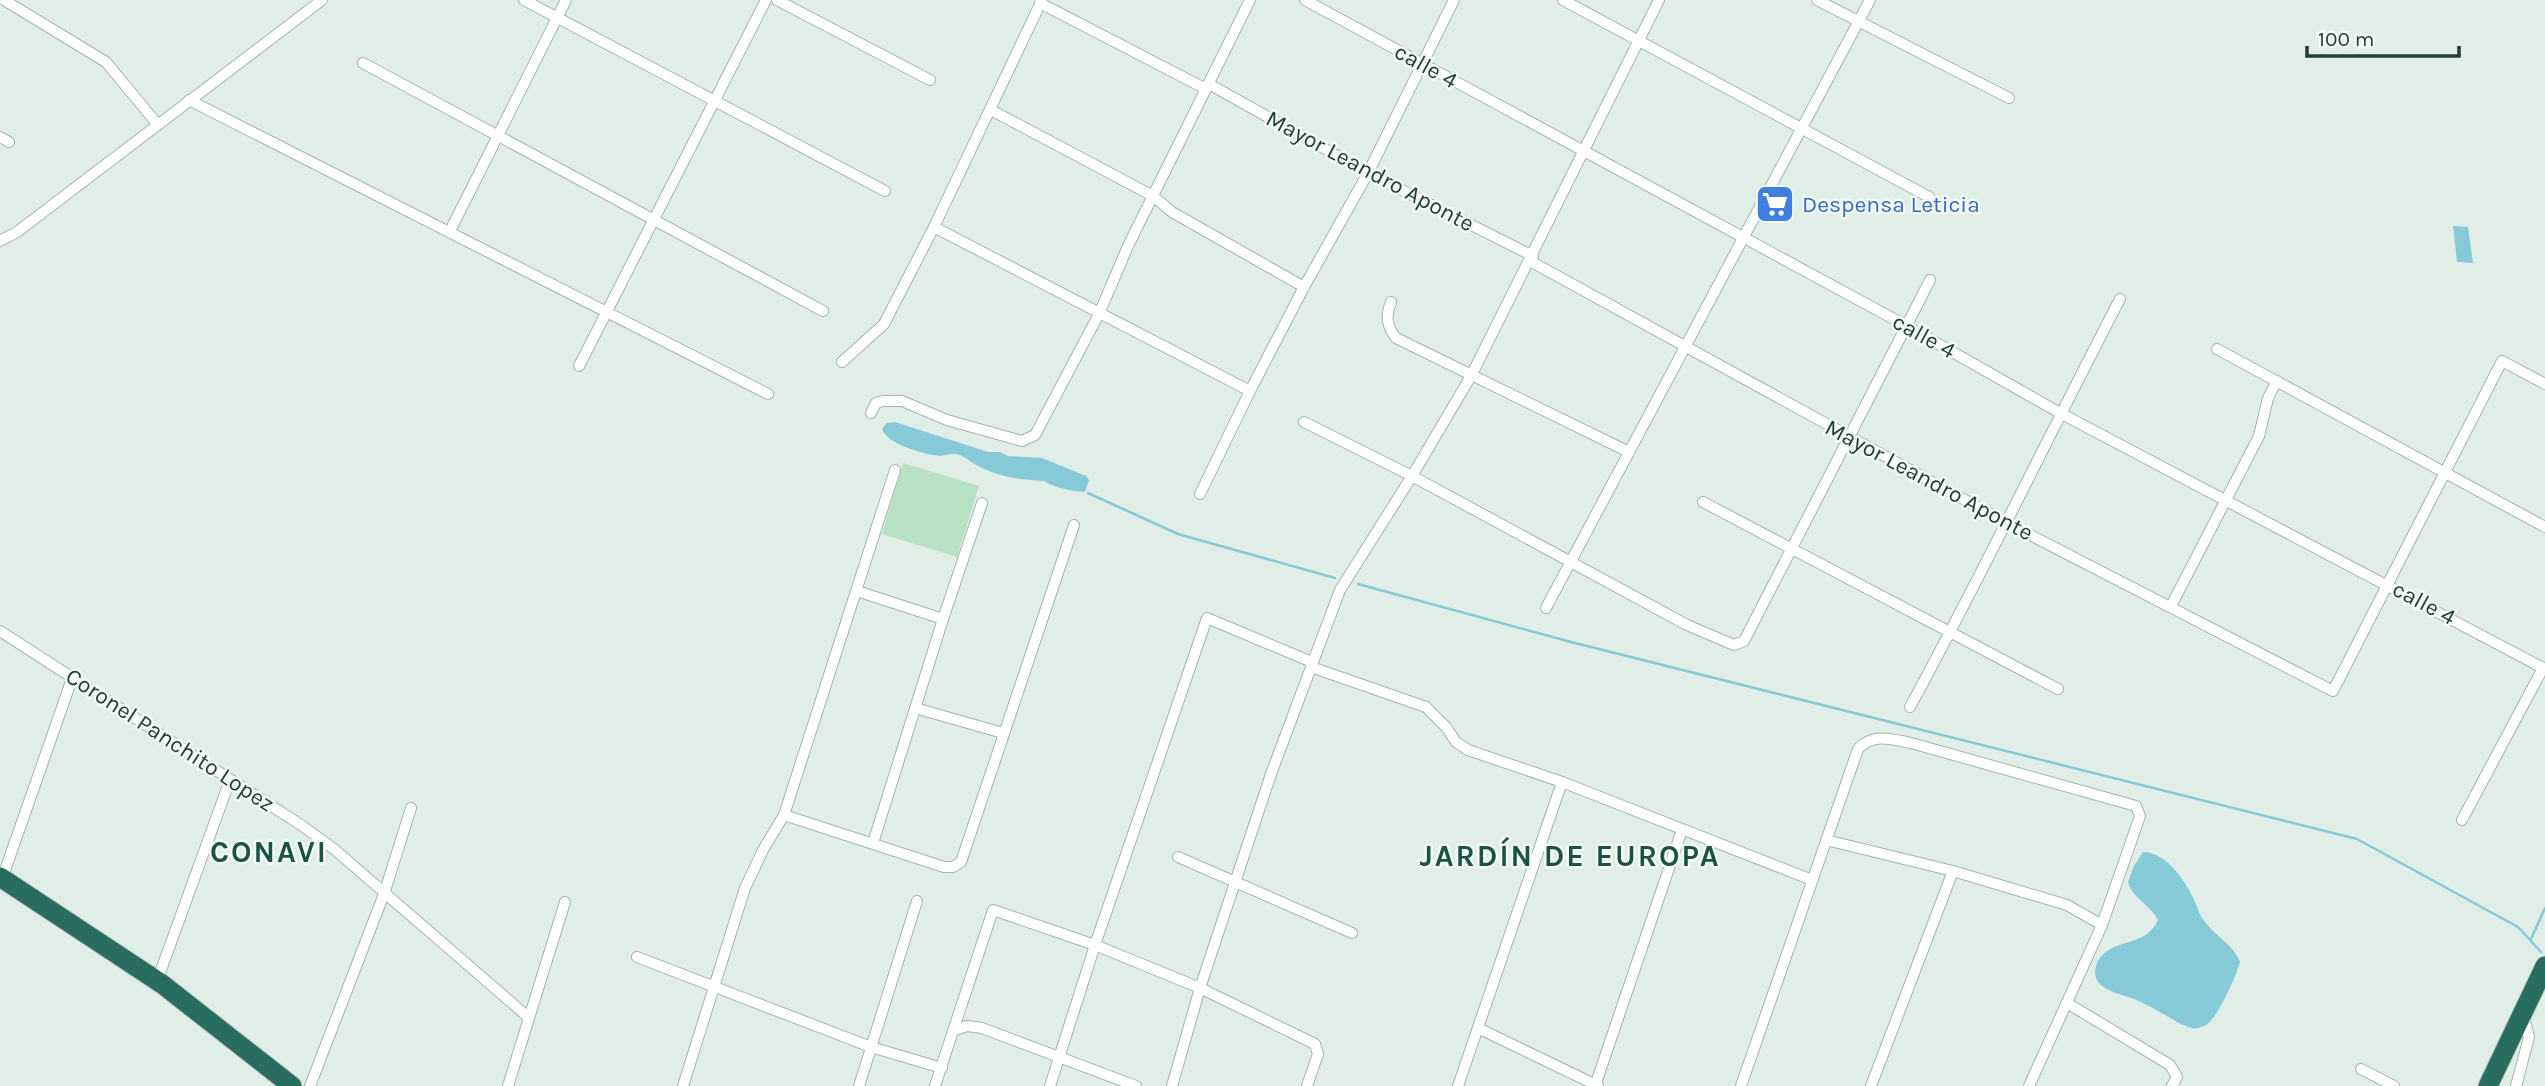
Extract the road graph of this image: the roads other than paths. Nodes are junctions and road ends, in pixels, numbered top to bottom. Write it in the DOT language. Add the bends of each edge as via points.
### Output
graph roads {
  1 [pos="4,0"];
  2 [pos="322,0"];
  3 [pos="524,0"];
  4 [pos="566,0"];
  5 [pos="766,0"];
  6 [pos="777,0"];
  7 [pos="1250,0"];
  8 [pos="1305,0"];
  9 [pos="1454,0"];
  10 [pos="1563,0"];
  11 [pos="1659,0"];
  12 [pos="1817,0"];
  13 [pos="1870,0"];
  14 [pos="1041,2"];
  15 [pos="558,18"];
  16 [pos="1858,22"];
  17 [pos="1640,42"];
  18 [pos="363,63"];
  19 [pos="1421,63"];
  20 [pos="930,80"];
  21 [pos="1208,86"];
  22 [pos="2009,98"];
  23 [pos="190,100"];
  24 [pos="714,101"];
  25 [pos="991,110"];
  26 [pos="158,125"];
  27 [pos="1803,129"];
  28 [pos="498,136"];
  29 [pos="1583,151"];
  30 [pos="1368,173"];
  31 [pos="885,191"];
  32 [pos="1153,196"];
  33 [pos="1929,197"];
  34 [pos="654,220"];
  35 [pos="934,227"];
  36 [pos="450,231"];
  37 [pos="1744,239"];
  38 [pos="0,241"];
  39 [pos="1531,259"];
  40 [pos="1930,280"];
  41 [pos="1304,287"];
  42 [pos="2120,299"];
  43 [pos="1391,302"];
  44 [pos="822,311"];
  45 [pos="607,312"];
  46 [pos="1099,314"];
  47 [pos="1905,325"];
  48 [pos="1684,346"];
  49 [pos="2217,349"];
  50 [pos="842,362"];
  51 [pos="579,366"];
  52 [pos="1471,376"];
  53 [pos="2277,381"];
  54 [pos="2545,384"];
  55 [pos="1250,391"];
  56 [pos="768,394"];
  57 [pos="871,413"];
  58 [pos="2060,413"];
  59 [pos="1304,422"];
  60 [pos="1850,438"];
  61 [pos="1629,452"];
  62 [pos="895,470"];
  63 [pos="2444,472"];
  64 [pos="1412,476"];
  65 [pos="1200,494"];
  66 [pos="2228,500"];
  67 [pos="1703,502"];
  68 [pos="982,503"];
  69 [pos="2006,522"];
  70 [pos="1074,525"];
  71 [pos="2545,527"];
  72 [pos="1793,549"];
  73 [pos="1570,562"];
  74 [pos="2388,584"];
  75 [pos="857,591"];
  76 [pos="2171,606"];
  77 [pos="1546,608"];
  78 [pos="943,619"];
  79 [pos="0,631"];
  80 [pos="1950,633"];
  81 [pos="1311,665"];
  82 [pos="2544,668"];
  83 [pos="73,676"];
  84 [pos="2057,689"];
  85 [pos="1910,707"];
  86 [pos="915,708"];
  87 [pos="1003,733"];
  88 [pos="230,780"];
  89 [pos="1562,782"];
  90 [pos="411,808"];
  91 [pos="784,815"];
  92 [pos="2462,820"];
  93 [pos="1682,831"];
  94 [pos="1826,840"];
  95 [pos="873,843"];
  96 [pos="1178,857"];
  97 [pos="1953,871"];
  98 [pos="1,878"];
  99 [pos="1812,880"];
  100 [pos="1236,881"];
  101 [pos="384,894"];
  102 [pos="917,901"];
  103 [pos="565,902"];
  104 [pos="2102,925"];
  105 [pos="1352,933"];
  106 [pos="1095,945"];
  107 [pos="637,957"];
  108 [pos="2545,966"];
  109 [pos="157,981"];
  110 [pos="714,986"];
  111 [pos="1200,988"];
  112 [pos="2067,1003"];
  113 [pos="2523,1012"];
  114 [pos="528,1017"];
  115 [pos="1478,1028"];
  116 [pos="953,1031"];
  117 [pos="871,1046"];
  118 [pos="1060,1056"];
  119 [pos="942,1068"];
  120 [pos="2361,1069"];
  121 [pos="292,1086"];
  122 [pos="310,1086"];
  123 [pos="508,1086"];
  124 [pos="683,1086"];
  125 [pos="859,1086"];
  126 [pos="936,1086"];
  127 [pos="1051,1086"];
  128 [pos="1136,1086"];
  129 [pos="1172,1086"];
  130 [pos="1307,1086"];
  131 [pos="1458,1086"];
  132 [pos="1596,1086"];
  133 [pos="1741,1086"];
  134 [pos="1871,1086"];
  135 [pos="2029,1086"];
  136 [pos="2172,1086"];
  137 [pos="2394,1086"];
  138 [pos="2488,1086"];
  139 [pos="2516,1086"];
  1 -- 26 [label="street" via="106,61"];
  2 -- 23 [label="street"];
  3 -- 15 [label="street"];
  4 -- 15 [label="street"];
  5 -- 24 [label="street"];
  6 -- 20 [label="street"];
  7 -- 21 [label="street"];
  8 -- 19 [label="street, calle 4"];
  9 -- 19 [label="street"];
  10 -- 17 [label="street"];
  11 -- 17 [label="street"];
  12 -- 16 [label="street"];
  13 -- 16 [label="street"];
  14 -- 21 [label="street, Mayor Leandro Aponte"];
  14 -- 25 [label="street"];
  15 -- 24 [label="street"];
  15 -- 28 [label="street"];
  16 -- 22 [label="street"];
  16 -- 27 [label="street"];
  17 -- 27 [label="street"];
  17 -- 29 [label="street"];
  18 -- 28 [label="street"];
  19 -- 29 [label="street, calle 4"];
  19 -- 30 [label="street"];
  21 -- 30 [label="street, Mayor Leandro Aponte"];
  21 -- 32 [label="street"];
  23 -- 26 [label="street"];
  23 -- 36 [label="street"];
  24 -- 31 [label="street"];
  24 -- 34 [label="street"];
  25 -- 32 [label="street"];
  25 -- 35 [label="street"];
  26 -- 38 [label="street"];
  27 -- 33 [label="street"];
  27 -- 37 [label="street"];
  28 -- 34 [label="street"];
  28 -- 36 [label="street"];
  29 -- 37 [label="street, calle 4"];
  29 -- 39 [label="street"];
  30 -- 39 [label="street, Mayor Leandro Aponte"];
  30 -- 41 [label="street"];
  32 -- 41 [label="street" via="1172,212"];
  32 -- 46 [label="street"];
  34 -- 44 [label="street"];
  34 -- 45 [label="street"];
  35 -- 46 [label="street"];
  35 -- 50 [label="street" via="884,324"];
  36 -- 45 [label="street"];
  37 -- 47 [label="street, calle 4"];
  37 -- 48 [label="street"];
  39 -- 48 [label="street, Mayor Leandro Aponte"];
  39 -- 52 [label="street"];
  40 -- 47 [label="street"];
  41 -- 55 [label="street"];
  42 -- 58 [label="street"];
  43 -- 52 [label="street" via="1388,328 1396,338"];
  45 -- 51 [label="street"];
  45 -- 56 [label="street"];
  46 -- 55 [label="street"];
  46 -- 57 [label="street" via="1035,435 1022,441 947,420 902,401 876,403"];
  47 -- 58 [label="street, calle 4"];
  47 -- 60 [label="street"];
  48 -- 60 [label="street, Mayor Leandro Aponte"];
  48 -- 61 [label="street"];
  49 -- 53 [label="street"];
  52 -- 61 [label="street"];
  52 -- 64 [label="street"];
  53 -- 63 [label="street"];
  53 -- 66 [label="street" via="2259,436"];
  54 -- 63 [label="street" via="2502,361"];
  55 -- 65 [label="street"];
  58 -- 66 [label="street, calle 4"];
  58 -- 69 [label="street"];
  59 -- 64 [label="street"];
  60 -- 69 [label="street, Mayor Leandro Aponte"];
  60 -- 72 [label="street"];
  61 -- 73 [label="street"];
  62 -- 75 [label="street"];
  63 -- 71 [label="street"];
  63 -- 74 [label="street"];
  64 -- 73 [label="street"];
  64 -- 81 [label="street" via="1340,590"];
  66 -- 74 [label="street, calle 4"];
  66 -- 76 [label="street"];
  67 -- 72 [label="street"];
  68 -- 78 [label="street"];
  69 -- 76 [label="street, Mayor Leandro Aponte"];
  69 -- 80 [label="street"];
  70 -- 87 [label="street"];
  72 -- 73 [label="street" via="1745,641 1734,645"];
  72 -- 80 [label="street"];
  73 -- 77 [label="street"];
  74 -- 76 [label="street, Mayor Leandro Aponte" via="2333,691"];
  74 -- 82 [label="street, calle 4"];
  75 -- 78 [label="street"];
  75 -- 91 [label="street"];
  78 -- 86 [label="street"];
  79 -- 83 [label="street, Coronel Panchito Lopez"];
  80 -- 84 [label="street"];
  80 -- 85 [label="street"];
  81 -- 89 [label="street" via="1426,707 1456,743 1468,750"];
  81 -- 100 [label="street"];
  81 -- 106 [label="street" via="1207,618"];
  82 -- 92 [label="street"];
  83 -- 88 [label="street, Coronel Panchito Lopez"];
  83 -- 98 [label="street"];
  86 -- 87 [label="street"];
  86 -- 95 [label="street"];
  87 -- 95 [label="street" via="961,862 944,867"];
  88 -- 101 [label="street, Coronel Panchito Lopez" via="334,849"];
  88 -- 109 [label="street"];
  89 -- 93 [label="street"];
  89 -- 115 [label="street"];
  90 -- 101 [label="street"];
  91 -- 95 [label="street"];
  91 -- 110 [label="street" via="745,888"];
  93 -- 99 [label="street"];
  93 -- 132 [label="street"];
  94 -- 97 [label="street"];
  94 -- 99 [label="street"];
  94 -- 104 [label="street" via="1858,749 1866,740 1878,738 2129,802 2140,816"];
  96 -- 100 [label="street"];
  97 -- 104 [label="street" via="2067,905"];
  97 -- 134 [label="street"];
  98 -- 109 [label="highway"];
  99 -- 133 [label="street"];
  100 -- 105 [label="street"];
  100 -- 111 [label="street"];
  101 -- 114 [label="street, Coronel Panchito Lopez"];
  101 -- 122 [label="street"];
  102 -- 117 [label="street"];
  103 -- 114 [label="street"];
  104 -- 112 [label="street"];
  106 -- 111 [label="street"];
  106 -- 116 [label="street" via="993,910"];
  106 -- 118 [label="street"];
  107 -- 110 [label="street"];
  108 -- 113 [label="highway"];
  109 -- 121 [label="highway"];
  110 -- 117 [label="street"];
  110 -- 124 [label="street"];
  111 -- 129 [label="street"];
  111 -- 130 [label="street" via="1315,1044 1318,1054"];
  112 -- 135 [label="street"];
  112 -- 136 [label="street" via="2170,1065 2177,1077"];
  113 -- 138 [label="highway"];
  113 -- 139 [label="street" via="2529,1037"];
  114 -- 123 [label="street"];
  115 -- 131 [label="street"];
  115 -- 132 [label="street"];
  116 -- 118 [label="street" via="967,1026 982,1028"];
  116 -- 119 [label="street"];
  117 -- 119 [label="street"];
  117 -- 125 [label="street"];
  118 -- 127 [label="street"];
  118 -- 128 [label="street"];
  119 -- 126 [label="street"];
  120 -- 137 [label="street"];
}
